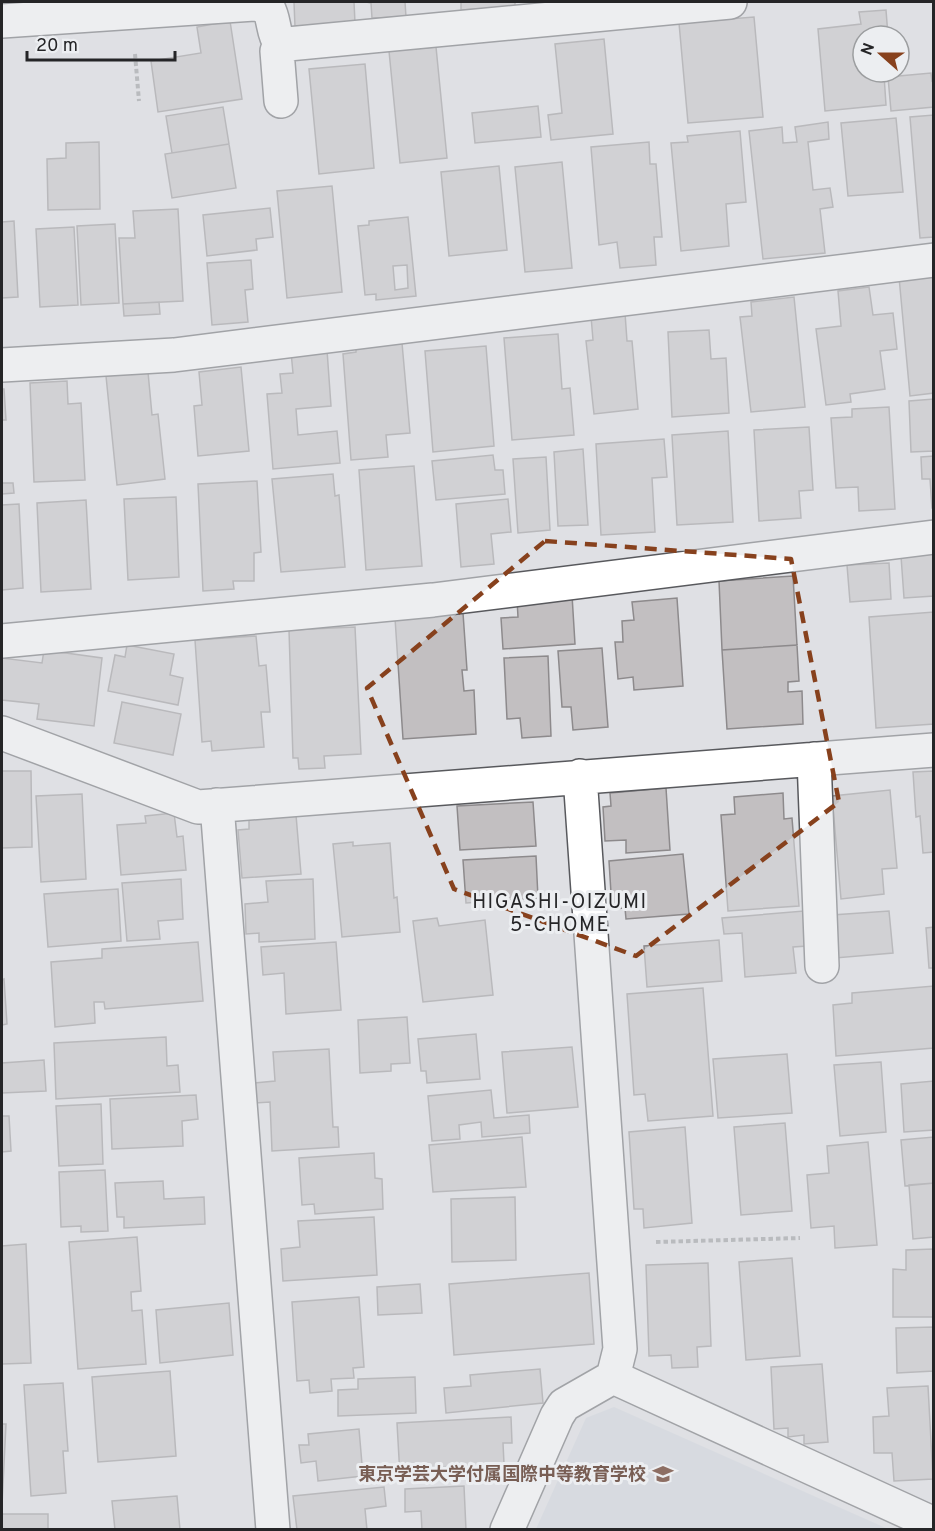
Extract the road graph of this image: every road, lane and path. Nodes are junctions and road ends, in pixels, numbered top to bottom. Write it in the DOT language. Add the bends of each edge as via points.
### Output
graph roads {
  1 [pos="730,2"];
  2 [pos="2,21"];
  3 [pos="280,43"];
  4 [pos="282,101"];
  5 [pos="933,260"];
  6 [pos="2,365"];
  7 [pos="933,537"];
  8 [pos="2,640"];
  9 [pos="2,733"];
  10 [pos="933,750"];
  11 [pos="814,759"];
  12 [pos="580,776"];
  13 [pos="217,805"];
  14 [pos="822,966"];
  15 [pos="800,1238"];
  16 [pos="613,1244"];
  17 [pos="613,1377"];
  18 [pos="933,1524"];
  19 [pos="273,1530"];
  20 [pos="507,1530"];
  1 -- 3 [label="street"];
  2 -- 3 [label="street" via="254,4 267,6 273,14"];
  3 -- 4 [label="street" via="277,51"];
  5 -- 6 [label="street" via="174,355"];
  7 -- 8 [label="street" via="433,600"];
  9 -- 13 [label="street" via="198,807"];
  10 -- 11 [label="street"];
  11 -- 12 [label="street"];
  11 -- 14 [label="street"];
  12 -- 13 [label="street"];
  12 -- 16 [label="street"];
  13 -- 19 [label="street"];
  15 -- 16 [label="path"];
  16 -- 17 [label="street" via="621,1335"];
  17 -- 18 [label="street"];
  17 -- 20 [label="street" via="564,1405"];
}
